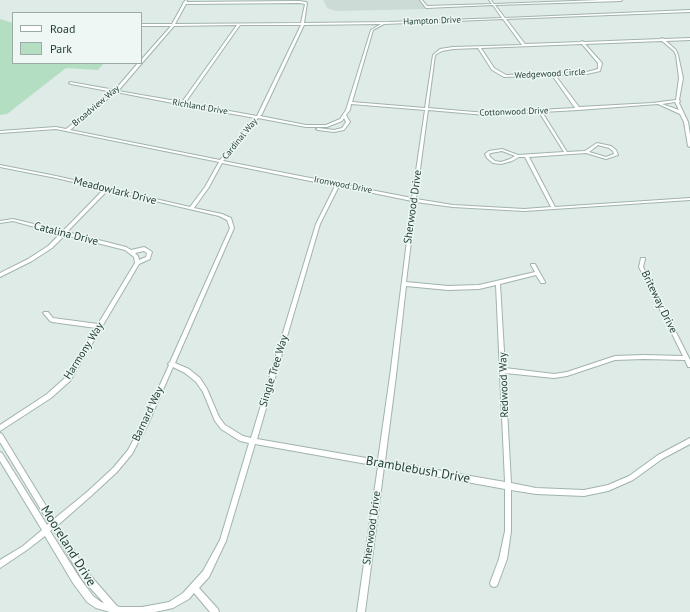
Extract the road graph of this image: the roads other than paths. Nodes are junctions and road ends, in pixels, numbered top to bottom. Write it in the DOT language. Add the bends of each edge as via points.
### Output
graph roads {
  1 [pos="421,0"];
  2 [pos="490,0"];
  3 [pos="621,0"];
  4 [pos="264,1"];
  5 [pos="185,2"];
  6 [pos="495,5"];
  7 [pos="690,11"];
  8 [pos="505,18"];
  9 [pos="303,23"];
  10 [pos="362,23"];
  11 [pos="384,23"];
  12 [pos="239,24"];
  13 [pos="142,25"];
  14 [pos="174,25"];
  15 [pos="372,30"];
  16 [pos="662,39"];
  17 [pos="689,39"];
  18 [pos="582,42"];
  19 [pos="524,45"];
  20 [pos="479,47"];
  21 [pos="142,61"];
  22 [pos="139,64"];
  23 [pos="553,74"];
  24 [pos="71,83"];
  25 [pos="116,91"];
  26 [pos="678,100"];
  27 [pos="350,103"];
  28 [pos="183,104"];
  29 [pos="659,104"];
  30 [pos="427,109"];
  31 [pos="578,109"];
  32 [pos="540,111"];
  33 [pos="682,113"];
  34 [pos="345,115"];
  35 [pos="258,117"];
  36 [pos="311,126"];
  37 [pos="67,130"];
  38 [pos="0,132"];
  39 [pos="690,146"];
  40 [pos="586,152"];
  41 [pos="566,153"];
  42 [pos="526,155"];
  43 [pos="518,156"];
  44 [pos="221,161"];
  45 [pos="0,166"];
  46 [pos="338,184"];
  47 [pos="107,189"];
  48 [pos="690,199"];
  49 [pos="414,200"];
  50 [pos="191,208"];
  51 [pos="554,208"];
  52 [pos="228,219"];
  53 [pos="0,222"];
  54 [pos="64,233"];
  55 [pos="131,252"];
  56 [pos="644,259"];
  57 [pos="137,263"];
  58 [pos="533,265"];
  59 [pos="537,273"];
  60 [pos="0,275"];
  61 [pos="543,282"];
  62 [pos="404,284"];
  63 [pos="498,284"];
  64 [pos="46,313"];
  65 [pos="100,326"];
  66 [pos="686,358"];
  67 [pos="171,364"];
  68 [pos="690,366"];
  69 [pos="504,370"];
  70 [pos="0,428"];
  71 [pos="0,436"];
  72 [pos="690,441"];
  73 [pos="253,442"];
  74 [pos="0,455"];
  75 [pos="381,464"];
  76 [pos="508,486"];
  77 [pos="54,524"];
  78 [pos="46,531"];
  79 [pos="214,560"];
  80 [pos="0,564"];
  81 [pos="494,583"];
  82 [pos="194,588"];
  83 [pos="116,609"];
  84 [pos="215,612"];
  85 [pos="361,612"];
  1 -- 6 [label="street" via="426,7"];
  2 -- 6 [label="street"];
  3 -- 6 [label="street"];
  4 -- 5 [label="street"];
  4 -- 9 [label="street" via="305,2"];
  5 -- 14 [label="street, Broadview Way"];
  6 -- 8 [label="street"];
  7 -- 8 [label="street, Hampton Drive"];
  8 -- 11 [label="street, Hampton Drive"];
  8 -- 19 [label="street"];
  9 -- 10 [label="street, Hampton Drive"];
  9 -- 12 [label="street, Hampton Drive"];
  9 -- 35 [label="street, Cardinal Way"];
  10 -- 11 [label="street, Hampton Drive"];
  10 -- 15 [label="street"];
  11 -- 15 [label="street"];
  12 -- 14 [label="street, Hampton Drive"];
  12 -- 28 [label="street"];
  13 -- 14 [label="street, Hampton Drive"];
  14 -- 21 [label="street, Broadview Way"];
  15 -- 27 [label="street"];
  16 -- 17 [label="street, Sherwood Drive"];
  16 -- 18 [label="street, Sherwood Drive"];
  16 -- 26 [label="street" via="677,55 680,78"];
  18 -- 19 [label="street, Sherwood Drive"];
  18 -- 23 [label="street, Wedgewood Circle" via="600,63 600,69 594,72"];
  19 -- 20 [label="street, Sherwood Drive"];
  20 -- 23 [label="street, Wedgewood Circle" via="493,69 502,75"];
  20 -- 30 [label="street, Sherwood Drive" via="453,48 435,53"];
  22 -- 25 [label="street, Broadview Way"];
  23 -- 31 [label="street"];
  24 -- 25 [label="street, Richland Drive"];
  25 -- 28 [label="street, Richland Drive"];
  25 -- 37 [label="street, Broadview Way"];
  26 -- 29 [label="street, Cottonwood Drive"];
  26 -- 33 [label="street"];
  27 -- 30 [label="street, Cottonwood Drive"];
  27 -- 34 [label="street"];
  28 -- 35 [label="street, Richland Drive"];
  29 -- 31 [label="street, Cottonwood Drive"];
  29 -- 33 [label="street"];
  30 -- 32 [label="street, Cottonwood Drive" via="478,114"];
  30 -- 49 [label="street, Sherwood Drive"];
  31 -- 32 [label="street, Cottonwood Drive"];
  32 -- 41 [label="street"];
  33 -- 39 [label="street"];
  34 -- 36 [label="street, Richland Drive" via="329,126"];
  34 -- 36 [label="street" via="347,123 340,130 328,131"];
  35 -- 36 [label="street, Richland Drive"];
  35 -- 44 [label="street, Cardinal Way"];
  37 -- 38 [label="street, Ironwood Drive" via="46,127"];
  37 -- 44 [label="street, Ironwood Drive"];
  40 -- 40 [label="street" via="606,158 616,154 610,147 599,144"];
  40 -- 41 [label="street"];
  41 -- 42 [label="street"];
  42 -- 43 [label="street"];
  42 -- 51 [label="street"];
  43 -- 43 [label="street" via="497,150 488,153 487,156 491,161 501,163"];
  44 -- 46 [label="street, Ironwood Drive"];
  44 -- 50 [label="street, Cardinal Way" via="207,187"];
  45 -- 47 [label="street, Meadowlark Drive"];
  46 -- 49 [label="street, Ironwood Drive"];
  46 -- 73 [label="street, Single Tree Way" via="316,230"];
  47 -- 50 [label="street, Meadowlark Drive"];
  47 -- 54 [label="street"];
  48 -- 51 [label="street, Ironwood Drive"];
  49 -- 51 [label="street, Ironwood Drive" via="514,210"];
  49 -- 62 [label="street, Sherwood Drive"];
  50 -- 52 [label="street, Meadowlark Drive"];
  52 -- 67 [label="street, Barnard Way" via="232,225 231,234"];
  53 -- 54 [label="street, Catalina Drive" via="13,220"];
  54 -- 55 [label="street, Catalina Drive"];
  54 -- 60 [label="street" via="37,256"];
  55 -- 57 [label="street" via="136,256"];
  55 -- 57 [label="street, Catalina Drive" via="142,249 150,252 148,258"];
  56 -- 66 [label="street, Briteway Drive" via="641,267"];
  57 -- 65 [label="street, Harmony Way"];
  58 -- 59 [label="street"];
  59 -- 61 [label="street"];
  59 -- 63 [label="street"];
  62 -- 63 [label="street" via="460,288"];
  62 -- 75 [label="street, Sherwood Drive"];
  63 -- 69 [label="street, Redwood Way"];
  64 -- 65 [label="street" via="52,320"];
  65 -- 70 [label="street, Harmony Way" via="64,384"];
  66 -- 68 [label="street, Briteway Drive"];
  66 -- 69 [label="street" via="616,358 554,376"];
  67 -- 73 [label="street, Bramblebush Drive" via="187,371 198,380 217,419 224,427 238,438"];
  67 -- 77 [label="street, Barnard Way" via="146,422 123,461"];
  69 -- 76 [label="street, Redwood Way"];
  71 -- 77 [label="street, Mooreland Drive"];
  72 -- 76 [label="street, Bramblebush Drive" via="660,457 631,478 608,488 571,494"];
  73 -- 75 [label="street, Bramblebush Drive"];
  73 -- 79 [label="street, Single Tree Way"];
  74 -- 78 [label="street, Mooreland Drive"];
  75 -- 76 [label="street, Bramblebush Drive"];
  75 -- 85 [label="street, Sherwood Drive"];
  76 -- 81 [label="street, Redwood Way" via="508,531 503,560"];
  77 -- 78 [label="street, Barnard Way"];
  77 -- 83 [label="street, Mooreland Drive" via="85,576"];
  78 -- 80 [label="street, Barnard Way"];
  78 -- 83 [label="street, Mooreland Drive" via="90,599 99,605"];
  79 -- 82 [label="street, Mooreland Drive"];
  82 -- 83 [label="street, Mooreland Drive" via="186,596 163,607 142,611"];
  82 -- 84 [label="street"];
}
